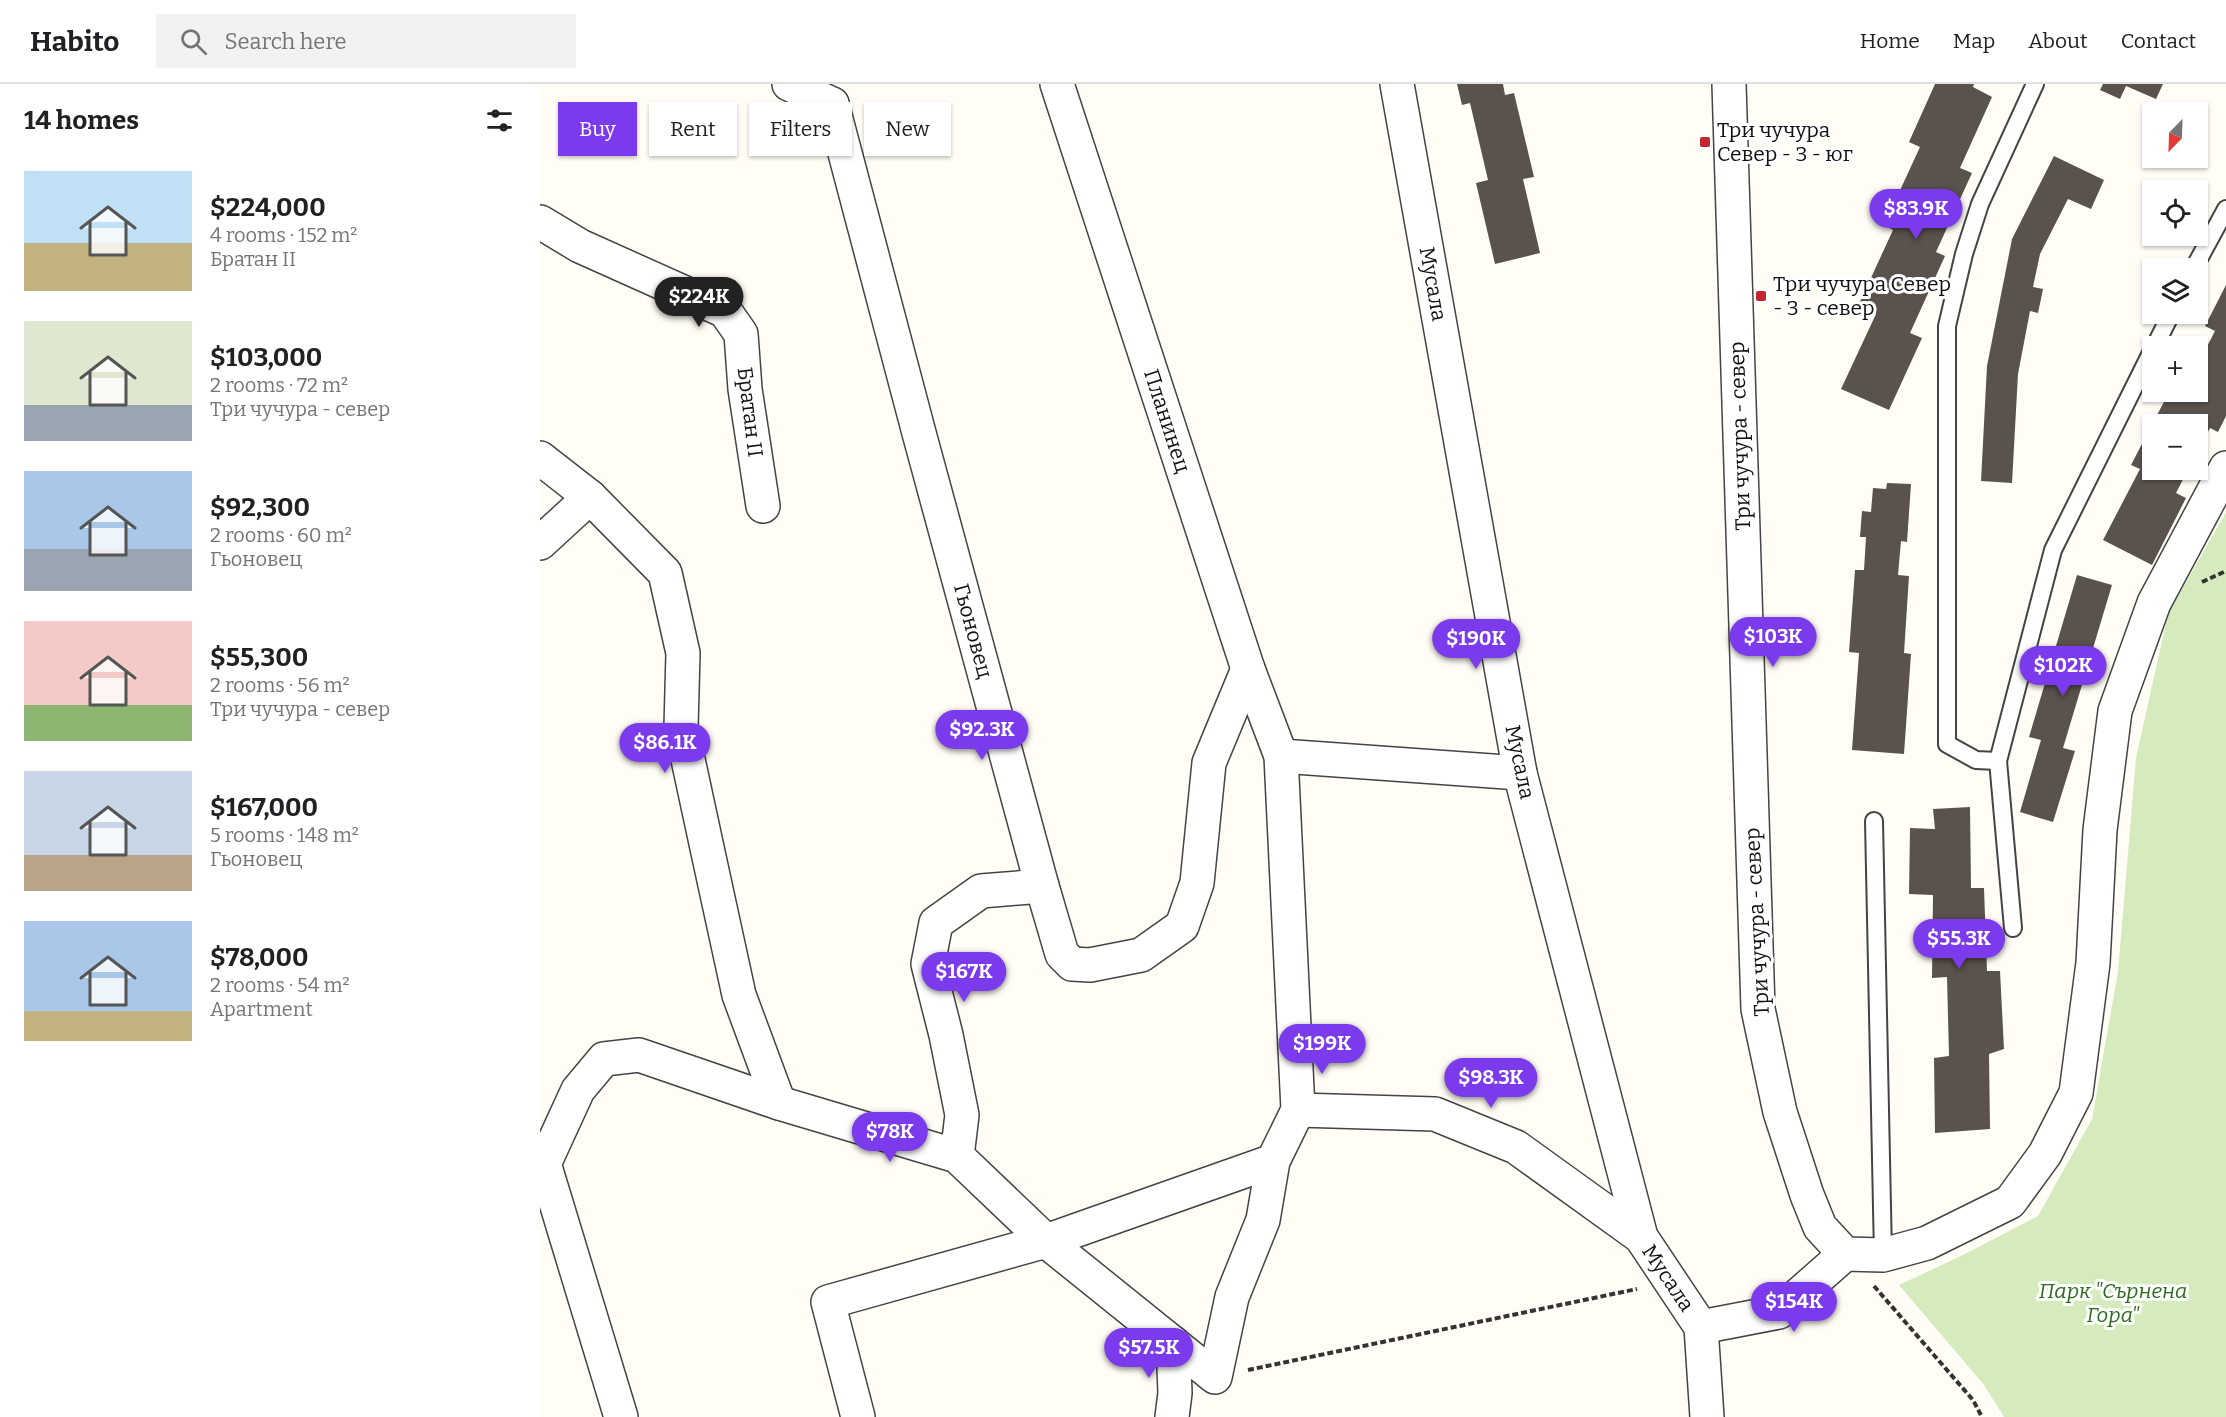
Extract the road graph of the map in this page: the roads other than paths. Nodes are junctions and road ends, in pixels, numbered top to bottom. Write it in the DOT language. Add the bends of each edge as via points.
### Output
graph roads {
  1 [pos="789,84"];
  2 [pos="1057,84"];
  3 [pos="1397,84"];
  4 [pos="1729,84"];
  5 [pos="2035,84"];
  6 [pos="841,94"];
  7 [pos="2226,209"];
  8 [pos="540,222"];
  9 [pos="2199,258"];
  10 [pos="2142,371"];
  11 [pos="540,458"];
  12 [pos="2226,468"];
  13 [pos="590,497"];
  14 [pos="763,506"];
  15 [pos="540,543"];
  16 [pos="1248,669"];
  17 [pos="1281,756"];
  18 [pos="1998,761"];
  19 [pos="1520,773"];
  20 [pos="1874,821"];
  21 [pos="1042,886"];
  22 [pos="2013,928"];
  23 [pos="779,1103"];
  24 [pos="1298,1110"];
  25 [pos="957,1156"];
  26 [pos="542,1157"];
  27 [pos="1273,1161"];
  28 [pos="1641,1237"];
  29 [pos="1046,1241"];
  30 [pos="1845,1254"];
  31 [pos="1883,1255"];
  32 [pos="1701,1327"];
  33 [pos="1173,1343"];
  34 [pos="621,1417"];
  35 [pos="858,1417"];
  36 [pos="1172,1417"];
  37 [pos="1707,1417"];
  1 -- 6 [label="street, Гьоновец"];
  2 -- 16 [label="street, Планинец"];
  3 -- 19 [label="street, Мусала"];
  4 -- 30 [label="street, Три чучура - север" via="1758,1009 1780,1112 1807,1195 1820,1227"];
  5 -- 18 [label="lane" via="1980,204 1947,326 1947,744 1976,760"];
  6 -- 21 [label="street, Гьоновец" via="919,434"];
  7 -- 9 [label="lane"];
  8 -- 14 [label="street, Братан ІІ" via="580,246 725,311 741,334 745,389"];
  10 -- 18 [label="lane" via="2053,550"];
  11 -- 13 [label="street"];
  12 -- 31 [label="street" via="2154,603 2115,711 2100,830 2093,963 2076,1093 2044,1154 2010,1202 1927,1243"];
  13 -- 15 [label="street"];
  13 -- 23 [label="street" via="665,573 683,653 681,727 711,869 739,995"];
  16 -- 17 [label="street, Планинец"];
  16 -- 21 [label="street, Гьоновец" via="1209,763 1197,883 1182,926 1141,955 1090,965 1072,964 1062,954"];
  17 -- 19 [label="street"];
  17 -- 24 [label="street, Планинец"];
  18 -- 22 [label="lane"];
  19 -- 28 [label="street, Мусала"];
  20 -- 31 [label="lane"];
  21 -- 25 [label="street" via="981,891 936,923 928,964 962,1115"];
  23 -- 25 [label="street"];
  23 -- 26 [label="street" via="639,1056 604,1059 578,1090"];
  24 -- 27 [label="street"];
  24 -- 28 [label="street" via="1435,1114 1516,1147"];
  25 -- 29 [label="street"];
  26 -- 34 [label="street"];
  27 -- 29 [label="street"];
  27 -- 33 [label="street" via="1263,1220 1232,1297 1215,1377"];
  28 -- 32 [label="street, Мусала"];
  29 -- 33 [label="street"];
  29 -- 35 [label="street" via="828,1302"];
  30 -- 31 [label="street"];
  30 -- 32 [label="street" via="1779,1312"];
  32 -- 37 [label="street, Мусала"];
  33 -- 36 [label="street"];
}
